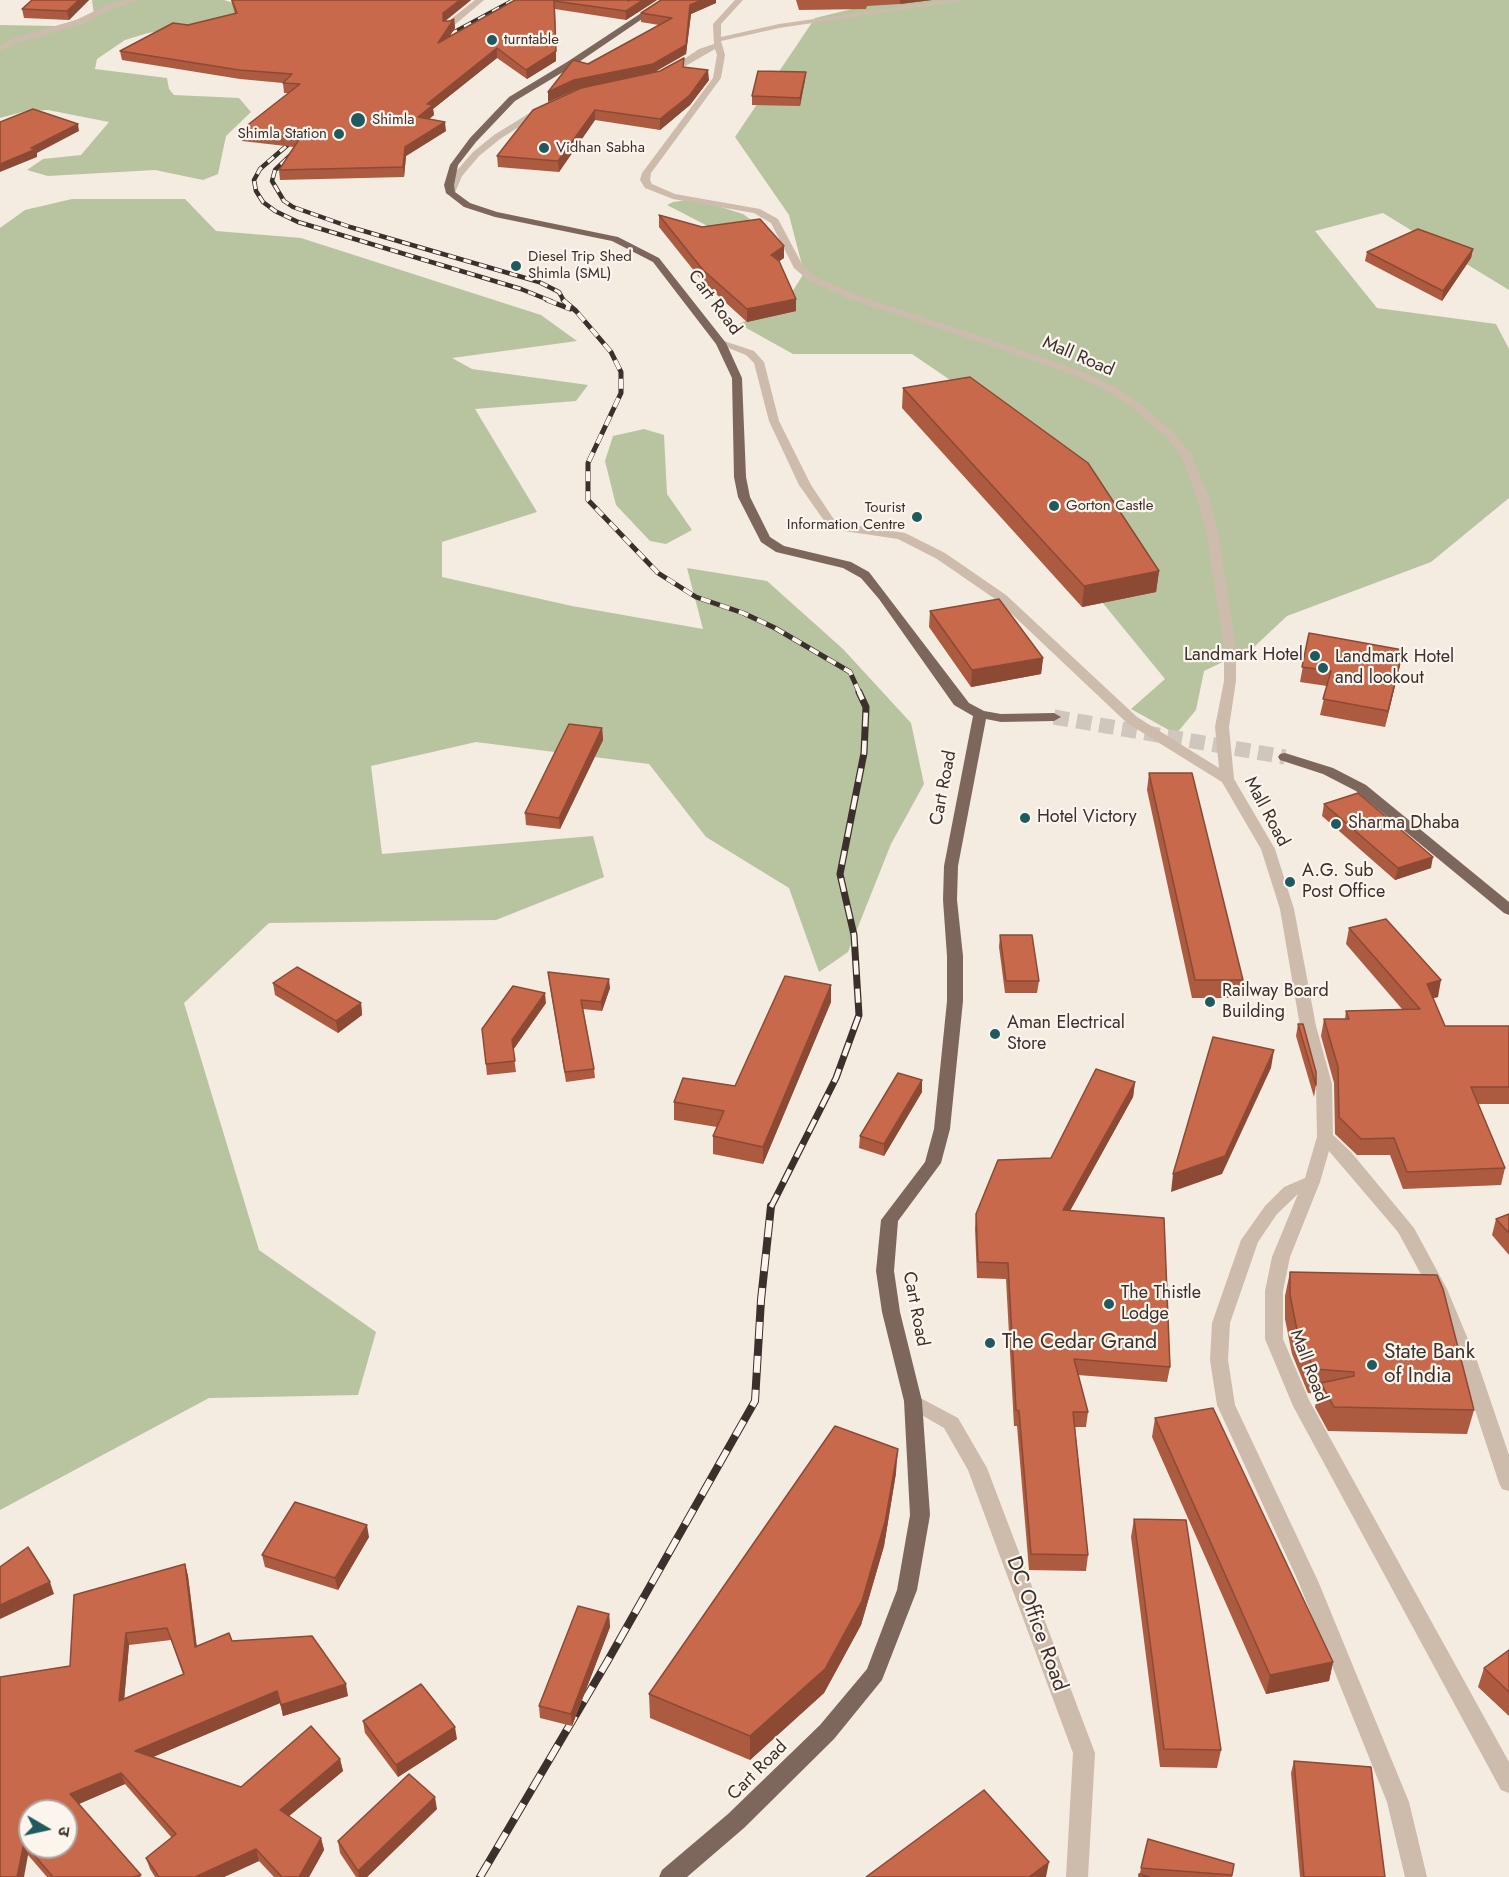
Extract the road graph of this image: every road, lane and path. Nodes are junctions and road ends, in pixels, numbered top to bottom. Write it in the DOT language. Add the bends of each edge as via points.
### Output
graph roads {
  1 [pos="136,0"];
  2 [pos="480,0"];
  3 [pos="666,0"];
  4 [pos="739,0"];
  5 [pos="964,0"];
  6 [pos="448,26"];
  7 [pos="717,42"];
  8 [pos="0,49"];
  9 [pos="657,77"];
  10 [pos="556,103"];
  11 [pos="451,193"];
  12 [pos="721,343"];
  13 [pos="980,714"];
  14 [pos="1054,717"];
  15 [pos="1285,757"];
  16 [pos="1227,779"];
  17 [pos="1509,910"];
  18 [pos="1325,1137"];
  19 [pos="1312,1182"];
  20 [pos="913,1401"];
  21 [pos="1509,1483"];
  22 [pos="1509,1783"];
  23 [pos="670,1877"];
  24 [pos="1077,1877"];
  25 [pos="1416,1877"];
  1 -- 8 [label="street"];
  2 -- 6 [label="street"];
  3 -- 11 [label="main road" via="512,99 454,165"];
  4 -- 7 [label="street, Mall Road" via="718,21"];
  5 -- 7 [label="street" via="779,26"];
  7 -- 9 [label="street"];
  7 -- 16 [label="street, Mall Road" via="721,64 717,78 647,173 648,186 673,196 758,211 775,221 799,267 811,278 913,319 1082,375 1134,404 1186,454 1212,531 1230,648 1230,681 1221,727"];
  10 -- 11 [label="street" via="484,147 458,175"];
  11 -- 12 [label="main road, Cart Road" via="467,205 485,211 604,236 644,252 656,260"];
  12 -- 13 [label="main road, Cart Road" via="738,382 744,497 765,539 780,549 847,565 864,575 959,702"];
  12 -- 16 [label="street" via="750,352 759,362 774,422 805,485 829,519 844,527 902,536 941,556 1002,598 1132,720"];
  13 -- 14 [label="main road" via="1014,719"];
  13 -- 20 [label="main road, Cart Road" via="951,866 955,1001 942,1129 933,1163 890,1220 885,1271"];
  15 -- 17 [label="main road" via="1328,771 1361,788"];
  16 -- 18 [label="street, Mall Road" via="1268,849 1287,909 1308,1026 1324,1084"];
  18 -- 19 [label="street, Mall Road"];
  18 -- 21 [label="street" via="1405,1228 1438,1289 1468,1361"];
  19 -- 22 [label="street, Mall Road" via="1281,1257 1274,1291 1274,1339 1300,1401"];
  19 -- 25 [label="street" via="1290,1191 1250,1240 1221,1323 1226,1405 1308,1581 1398,1802"];
  20 -- 23 [label="main road, Cart Road" via="920,1515 907,1590 875,1674 827,1732 736,1821"];
  20 -- 24 [label="street, DC Office Road" via="951,1423 977,1468 1084,1753"];
}
